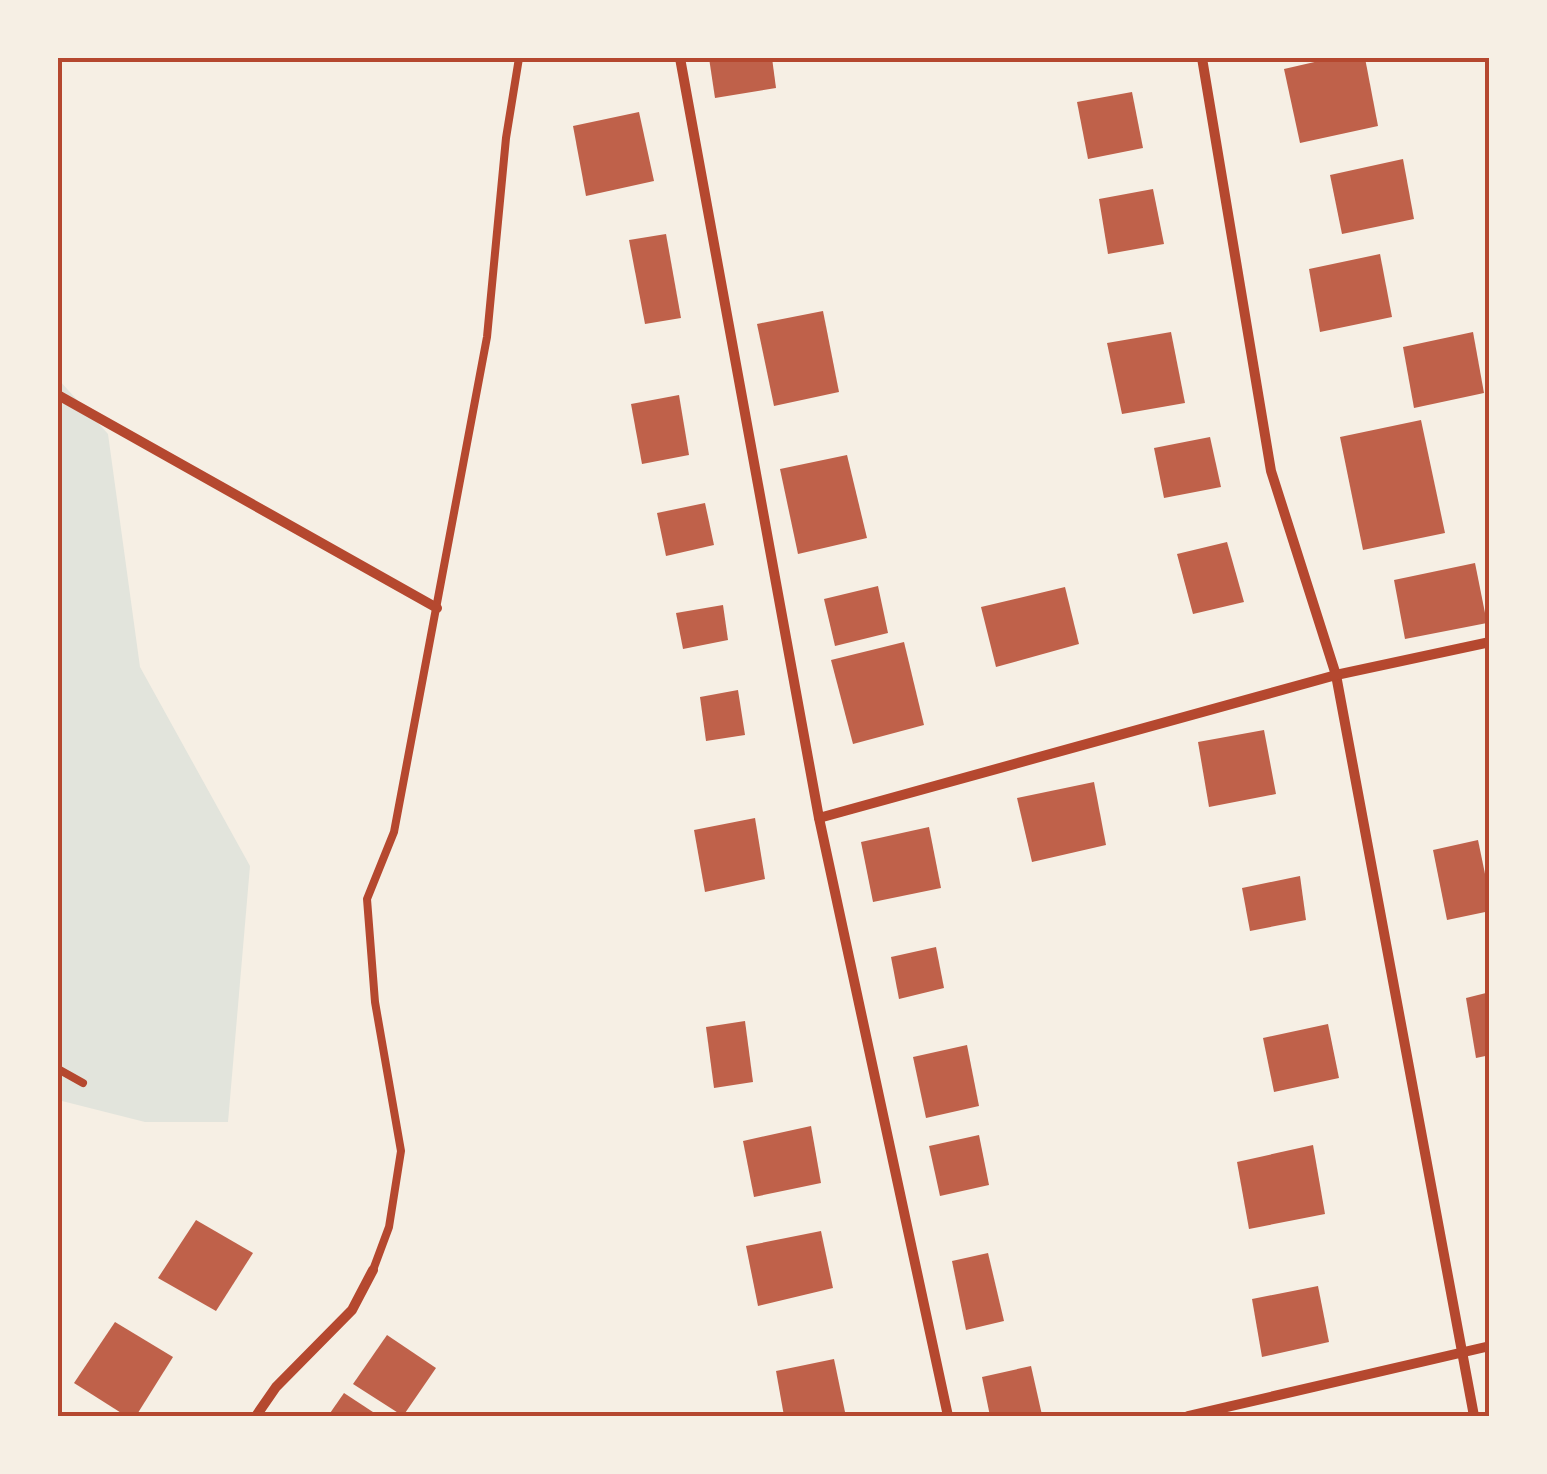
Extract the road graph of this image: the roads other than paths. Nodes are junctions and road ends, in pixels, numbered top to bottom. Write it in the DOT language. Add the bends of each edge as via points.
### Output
graph roads {
  1 [pos="519,58"];
  2 [pos="680,58"];
  3 [pos="1202,58"];
  4 [pos="58,395"];
  5 [pos="437,608"];
  6 [pos="1490,642"];
  7 [pos="1336,675"];
  8 [pos="819,818"];
  9 [pos="58,1068"];
  10 [pos="84,1084"];
  11 [pos="373,1270"];
  12 [pos="1490,1346"];
  13 [pos="1461,1352"];
  14 [pos="256,1416"];
  15 [pos="948,1416"];
  16 [pos="1188,1416"];
  17 [pos="1474,1416"];
  1 -- 5 [label="lane" via="487,338"];
  2 -- 8 [label="street"];
  3 -- 7 [label="street" via="1271,471"];
  4 -- 5 [label="street"];
  5 -- 11 [label="lane" via="394,832 368,899 375,1002 401,1151 390,1227"];
  6 -- 7 [label="street"];
  7 -- 8 [label="street"];
  7 -- 13 [label="street"];
  8 -- 15 [label="street"];
  9 -- 10 [label="lane"];
  11 -- 14 [label="street" via="352,1310 276,1386"];
  12 -- 13 [label="street"];
  13 -- 16 [label="street"];
  13 -- 17 [label="street"];
}
